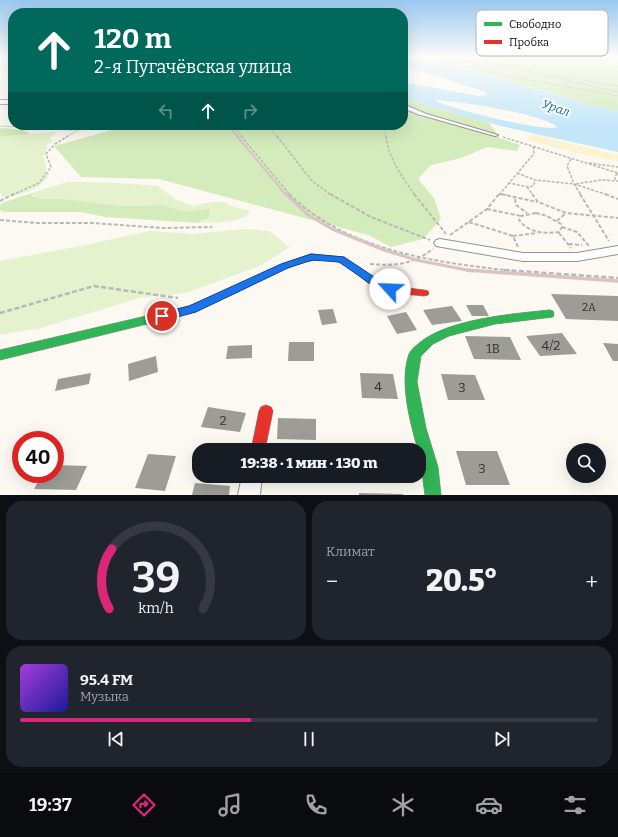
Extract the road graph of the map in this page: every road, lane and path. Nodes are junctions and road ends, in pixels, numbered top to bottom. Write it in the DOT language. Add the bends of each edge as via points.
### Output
graph roads {
  1 [pos="528,80"];
  2 [pos="567,80"];
  3 [pos="581,80"];
  4 [pos="618,86"];
  5 [pos="618,92"];
  6 [pos="618,96"];
  7 [pos="408,109"];
  8 [pos="422,114"];
  9 [pos="43,130"];
  10 [pos="80,130"];
  11 [pos="236,130"];
  12 [pos="272,130"];
  13 [pos="384,130"];
  14 [pos="496,135"];
  15 [pos="533,147"];
  16 [pos="571,159"];
  17 [pos="580,162"];
  18 [pos="618,168"];
  19 [pos="517,173"];
  20 [pos="618,173"];
  21 [pos="535,180"];
  22 [pos="615,180"];
  23 [pos="618,181"];
  24 [pos="508,183"];
  25 [pos="574,184"];
  26 [pos="527,187"];
  27 [pos="499,194"];
  28 [pos="515,198"];
  29 [pos="618,199"];
  30 [pos="0,201"];
  31 [pos="538,202"];
  32 [pos="487,209"];
  33 [pos="528,213"];
  34 [pos="566,213"];
  35 [pos="592,214"];
  36 [pos="520,216"];
  37 [pos="618,218"];
  38 [pos="0,220"];
  39 [pos="557,221"];
  40 [pos="469,222"];
  41 [pos="212,227"];
  42 [pos="562,227"];
  43 [pos="559,232"];
  44 [pos="538,233"];
  45 [pos="513,236"];
  46 [pos="440,243"];
  47 [pos="569,244"];
  48 [pos="589,246"];
  49 [pos="612,251"];
  50 [pos="420,257"];
  51 [pos="523,257"];
  52 [pos="577,257"];
  53 [pos="366,263"];
  54 [pos="618,278"];
  55 [pos="424,293"];
  56 [pos="207,302"];
  57 [pos="0,313"];
  58 [pos="549,314"];
  59 [pos="0,355"];
  60 [pos="266,411"];
  61 [pos="259,443"];
  62 [pos="251,483"];
  63 [pos="248,495"];
  64 [pos="433,495"];
  1 -- 6 [label="path"];
  2 -- 5 [label="path"];
  3 -- 4 [label="path"];
  7 -- 8 [label="street"];
  8 -- 14 [label="lane"];
  9 -- 10 [label="path"];
  10 -- 30 [label="path" via="55,144 46,154 51,167 39,183"];
  11 -- 50 [label="path" via="290,195 310,213 335,228 388,249"];
  12 -- 46 [label="path" via="320,188 355,210 400,230"];
  13 -- 40 [label="path" via="384,137 401,176 448,237"];
  14 -- 15 [label="path"];
  15 -- 16 [label="path"];
  15 -- 19 [label="path" via="534,153"];
  16 -- 17 [label="path"];
  16 -- 25 [label="path" via="567,166"];
  17 -- 18 [label="path"];
  17 -- 20 [label="path"];
  19 -- 21 [label="path"];
  19 -- 24 [label="path"];
  20 -- 22 [label="path"];
  21 -- 25 [label="path"];
  21 -- 26 [label="path" via="534,184"];
  22 -- 23 [label="path"];
  22 -- 25 [label="path"];
  24 -- 26 [label="path"];
  24 -- 27 [label="path"];
  25 -- 29 [label="path"];
  25 -- 35 [label="path"];
  26 -- 31 [label="path"];
  27 -- 28 [label="path"];
  27 -- 32 [label="path"];
  28 -- 31 [label="path"];
  28 -- 33 [label="path" via="516,205"];
  31 -- 34 [label="path"];
  32 -- 36 [label="path"];
  32 -- 40 [label="path"];
  33 -- 36 [label="path"];
  33 -- 39 [label="path" via="543,214"];
  34 -- 35 [label="path"];
  34 -- 39 [label="path"];
  35 -- 37 [label="path"];
  35 -- 49 [label="path"];
  36 -- 44 [label="path" via="522,225"];
  38 -- 41 [label="path" via="163,228"];
  39 -- 42 [label="path"];
  40 -- 45 [label="path"];
  42 -- 43 [label="path"];
  42 -- 48 [label="path" via="577,232"];
  43 -- 44 [label="path"];
  43 -- 47 [label="path"];
  44 -- 45 [label="path"];
  45 -- 51 [label="path"];
  46 -- 50 [label="path"];
  46 -- 51 [label="street"];
  47 -- 48 [label="path"];
  47 -- 52 [label="path"];
  48 -- 49 [label="path"];
  49 -- 52 [label="street"];
  50 -- 53 [label="path" via="397,266"];
  50 -- 54 [label="path" via="468,266"];
  51 -- 52 [label="street"];
  55 -- 56 [label="street" via="390,289 375,283 341,259 311,257 285,266"];
  56 -- 57 [label="path" via="94,286"];
  56 -- 59 [label="street" via="192,310"];
  58 -- 64 [label="street" via="495,320 446,333 429,341 415,354 411,382 419,428 430,467"];
  60 -- 61 [label="street"];
  62 -- 63 [label="street"];
}
